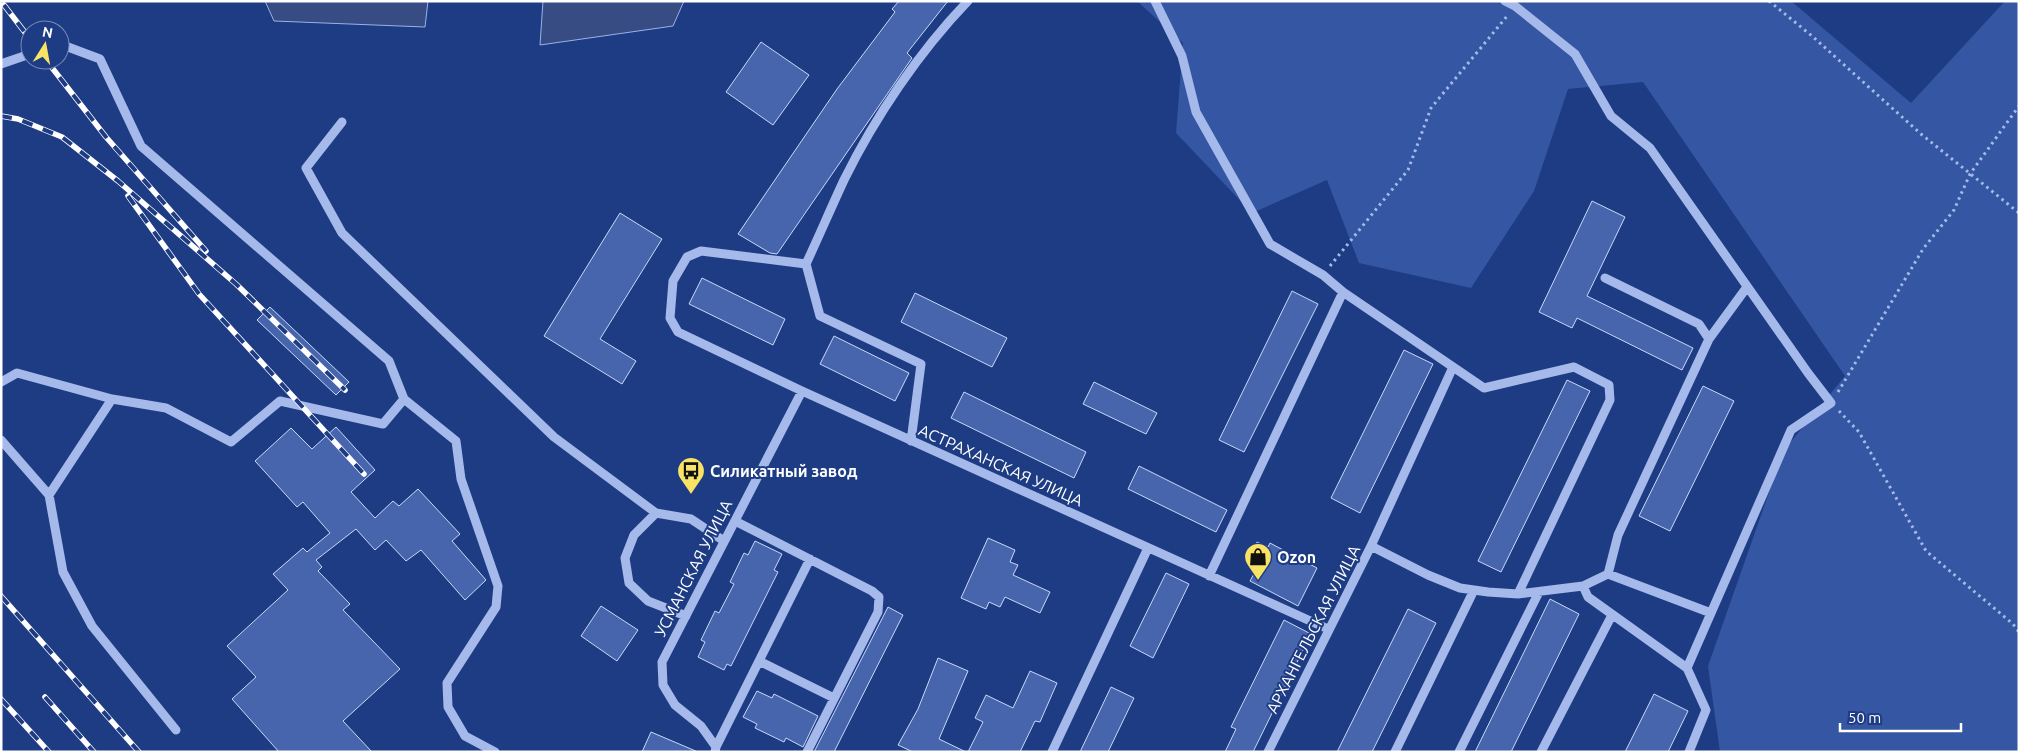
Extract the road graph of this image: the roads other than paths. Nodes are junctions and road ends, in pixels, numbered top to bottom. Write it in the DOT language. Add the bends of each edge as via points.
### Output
graph roads {
  1 [pos="968,1"];
  2 [pos="1155,1"];
  3 [pos="1505,1"];
  4 [pos="70,48"];
  5 [pos="20,57"];
  6 [pos="1,64"];
  7 [pos="342,122"];
  8 [pos="806,264"];
  9 [pos="1606,278"];
  10 [pos="1748,287"];
  11 [pos="1344,292"];
  12 [pos="1709,339"];
  13 [pos="1453,367"];
  14 [pos="1,382"];
  15 [pos="802,391"];
  16 [pos="112,399"];
  17 [pos="404,399"];
  18 [pos="911,440"];
  19 [pos="2,444"];
  20 [pos="49,495"];
  21 [pos="656,513"];
  22 [pos="734,522"];
  23 [pos="724,541"];
  24 [pos="1371,546"];
  25 [pos="1148,548"];
  26 [pos="810,559"];
  27 [pos="1608,574"];
  28 [pos="1209,576"];
  29 [pos="1582,586"];
  30 [pos="1474,590"];
  31 [pos="1539,592"];
  32 [pos="1518,594"];
  33 [pos="1711,613"];
  34 [pos="1612,615"];
  35 [pos="686,616"];
  36 [pos="1328,629"];
  37 [pos="759,661"];
  38 [pos="1688,668"];
  39 [pos="834,698"];
  40 [pos="176,730"];
  41 [pos="716,750"];
  42 [pos="495,752"];
  43 [pos="807,752"];
  44 [pos="1052,752"];
  45 [pos="1268,752"];
  46 [pos="1395,752"];
  47 [pos="1459,752"];
  48 [pos="1541,752"];
  49 [pos="1689,752"];
  1 -- 8 [label="street" via="946,23 887,104 844,180"];
  2 -- 11 [label="street" via="1182,56 1196,112 1270,244 1323,274"];
  3 -- 10 [label="street" via="1575,54 1611,116 1650,148"];
  4 -- 17 [label="street" via="100,59 141,146 389,361"];
  5 -- 6 [label="street"];
  7 -- 21 [label="street" via="306,168 342,233 554,437"];
  8 -- 15 [label="street, АСТРАХАНСКАЯ УЛИЦА" via="701,251 687,256 673,281 670,318 678,332"];
  8 -- 18 [label="street" via="820,316 921,364"];
  9 -- 12 [label="street" via="1699,324"];
  10 -- 12 [label="street"];
  10 -- 33 [label="street" via="1831,402 1791,430"];
  11 -- 13 [label="street"];
  11 -- 28 [label="street"];
  12 -- 27 [label="street" via="1618,535"];
  13 -- 24 [label="street"];
  13 -- 32 [label="street" via="1484,388 1574,367 1609,385 1610,400"];
  14 -- 16 [label="street" via="17,373"];
  15 -- 18 [label="street, АСТРАХАНСКАЯ УЛИЦА"];
  15 -- 22 [label="street, УСМАНСКАЯ УЛИЦА"];
  16 -- 17 [label="street" via="166,408 231,442 280,401 383,424"];
  16 -- 20 [label="street"];
  17 -- 42 [label="street" via="456,441 461,479 498,586 496,607 447,683 448,707 465,736"];
  18 -- 25 [label="street, АСТРАХАНСКАЯ УЛИЦА"];
  19 -- 20 [label="street"];
  20 -- 40 [label="street" via="63,572 92,626"];
  21 -- 23 [label="street" via="690,519"];
  21 -- 35 [label="street" via="634,535 625,558 629,583 648,601"];
  22 -- 23 [label="street, УСМАНСКАЯ УЛИЦА"];
  22 -- 26 [label="street"];
  23 -- 35 [label="street, УСМАНСКАЯ УЛИЦА"];
  24 -- 30 [label="street, АРХАНГЕЛЬСКАЯ УЛИЦА" via="1428,575"];
  24 -- 36 [label="street, АРХАНГЕЛЬСКАЯ УЛИЦА"];
  25 -- 28 [label="street, АСТРАХАНСКАЯ УЛИЦА"];
  25 -- 44 [label="street"];
  26 -- 37 [label="street"];
  26 -- 39 [label="street" via="878,597 878,612"];
  27 -- 29 [label="street, АРХАНГЕЛЬСКАЯ УЛИЦА"];
  27 -- 33 [label="street"];
  28 -- 36 [label="street, АСТРАХАНСКАЯ УЛИЦА"];
  29 -- 31 [label="street, АРХАНГЕЛЬСКАЯ УЛИЦА"];
  29 -- 34 [label="street" via="1588,597"];
  30 -- 32 [label="street, АРХАНГЕЛЬСКАЯ УЛИЦА"];
  30 -- 46 [label="street"];
  31 -- 32 [label="street, АРХАНГЕЛЬСКАЯ УЛИЦА"];
  31 -- 47 [label="street"];
  33 -- 38 [label="street"];
  34 -- 38 [label="street"];
  34 -- 48 [label="street"];
  35 -- 41 [label="street, УСМАНСКАЯ УЛИЦА" via="662,662 663,685 676,705 701,726"];
  36 -- 45 [label="street, АРХАНГЕЛЬСКАЯ УЛИЦА"];
  37 -- 39 [label="street"];
  37 -- 41 [label="street"];
  38 -- 49 [label="street" via="1706,710"];
  39 -- 43 [label="street"];
}
